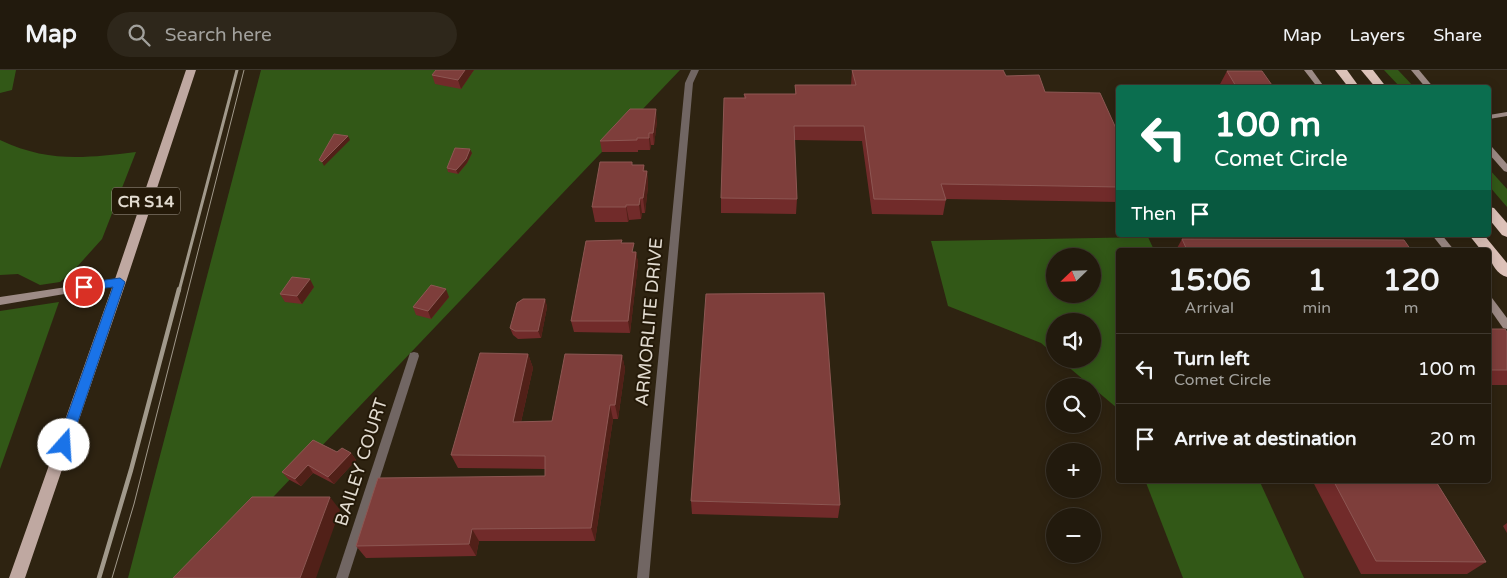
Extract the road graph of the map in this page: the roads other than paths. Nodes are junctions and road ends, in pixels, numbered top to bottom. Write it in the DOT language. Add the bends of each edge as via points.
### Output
graph roads {
  1 [pos="191,70"];
  2 [pos="695,70"];
  3 [pos="1308,70"];
  4 [pos="1341,70"];
  5 [pos="1367,70"];
  6 [pos="1415,70"];
  7 [pos="1320,85"];
  8 [pos="1353,85"];
  9 [pos="1380,85"];
  10 [pos="1428,85"];
  11 [pos="1507,114"];
  12 [pos="1491,117"];
  13 [pos="1491,151"];
  14 [pos="1507,169"];
  15 [pos="1491,213"];
  16 [pos="1507,232"];
  17 [pos="1439,237"];
  18 [pos="1478,237"];
  19 [pos="1447,248"];
  20 [pos="1487,248"];
  21 [pos="1491,253"];
  22 [pos="1507,272"];
  23 [pos="120,282"];
  24 [pos="0,301"];
  25 [pos="1491,304"];
  26 [pos="1507,325"];
  27 [pos="414,356"];
  28 [pos="17,578"];
  29 [pos="342,578"];
  30 [pos="643,578"];
  1 -- 23 [label="main road, CR S14"];
  2 -- 30 [label="street, ARMORLITE DRIVE" via="689,83"];
  3 -- 7 [label="street"];
  4 -- 8 [label="highway"];
  5 -- 9 [label="highway"];
  6 -- 10 [label="street"];
  11 -- 12 [label="street"];
  13 -- 14 [label="street"];
  15 -- 16 [label="highway"];
  17 -- 19 [label="street"];
  18 -- 20 [label="highway"];
  21 -- 22 [label="highway"];
  23 -- 24 [label="street"];
  23 -- 28 [label="main road, CR S14"];
  25 -- 26 [label="street"];
  27 -- 29 [label="street, BAILEY COURT"];
}
